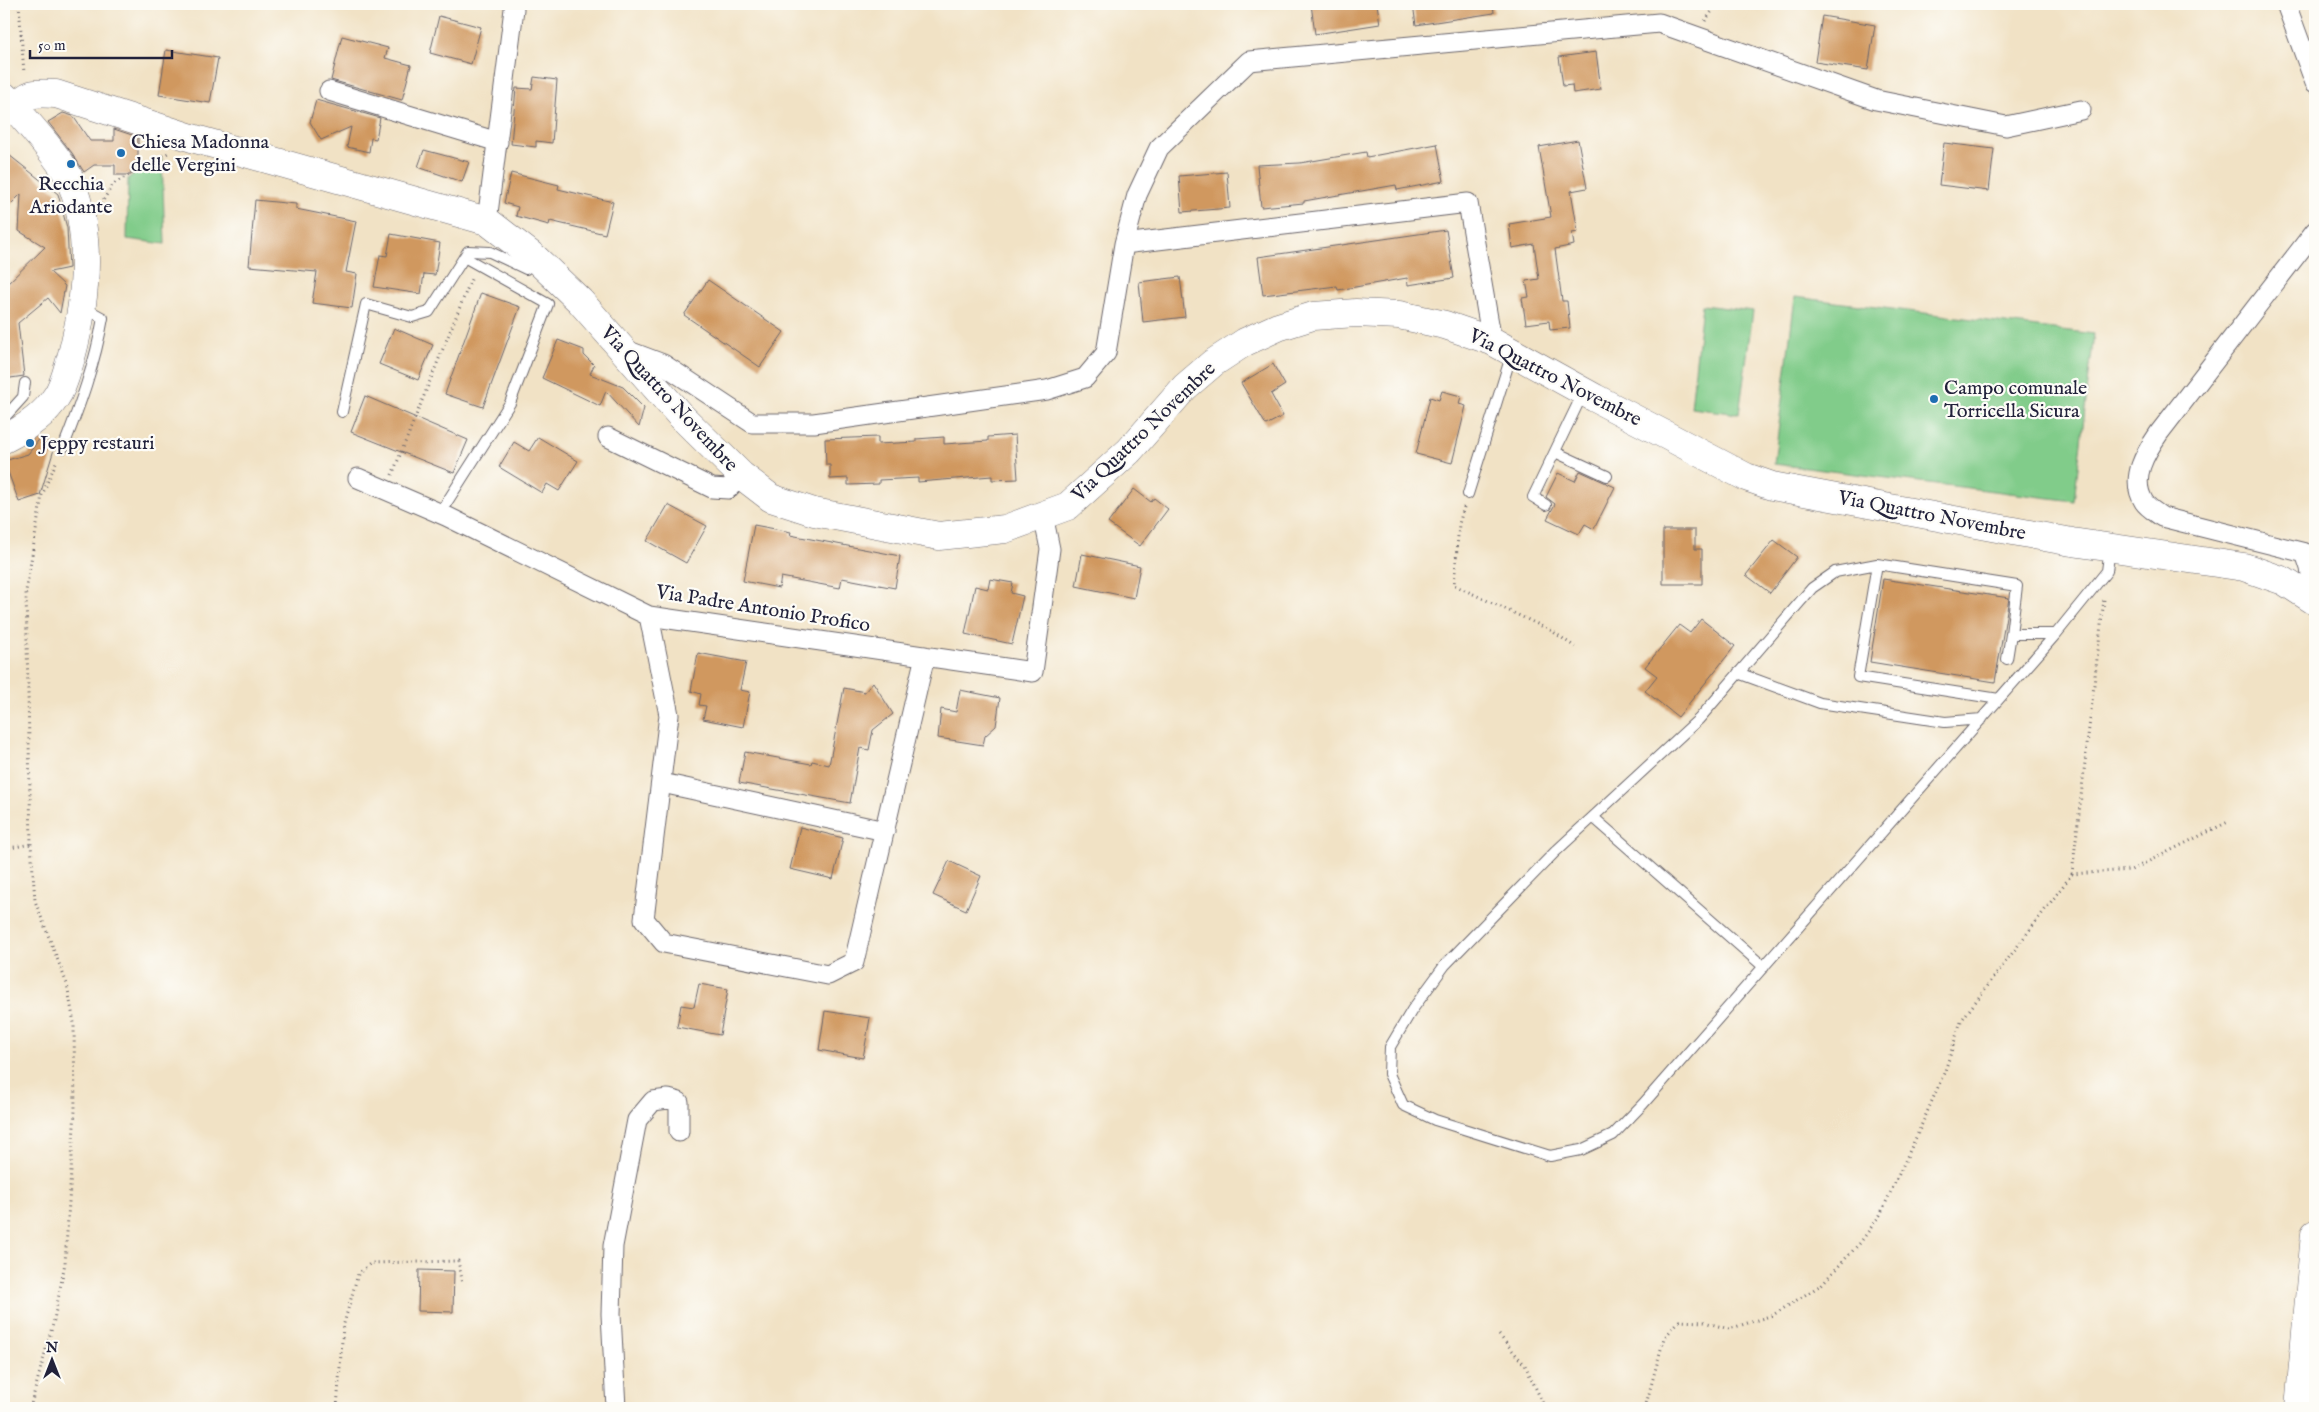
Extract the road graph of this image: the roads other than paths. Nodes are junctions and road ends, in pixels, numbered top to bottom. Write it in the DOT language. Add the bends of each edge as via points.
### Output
graph roads {
  1 [pos="2286,4"];
  2 [pos="514,9"];
  3 [pos="2315,83"];
  4 [pos="329,91"];
  5 [pos="12,103"];
  6 [pos="2081,110"];
  7 [pos="498,142"];
  8 [pos="487,221"];
  9 [pos="2315,231"];
  10 [pos="1124,244"];
  11 [pos="464,257"];
  12 [pos="536,258"];
  13 [pos="82,306"];
  14 [pos="1502,346"];
  15 [pos="620,348"];
  16 [pos="25,383"];
  17 [pos="1584,392"];
  18 [pos="342,412"];
  19 [pos="4,418"];
  20 [pos="608,437"];
  21 [pos="4,439"];
  22 [pos="62,448"];
  23 [pos="1555,452"];
  24 [pos="740,475"];
  25 [pos="1607,476"];
  26 [pos="358,478"];
  27 [pos="1468,494"];
  28 [pos="1546,505"];
  29 [pos="440,513"];
  30 [pos="1043,515"];
  31 [pos="2108,559"];
  32 [pos="1877,564"];
  33 [pos="2314,600"];
  34 [pos="649,616"];
  35 [pos="2011,634"];
  36 [pos="2056,634"];
  37 [pos="925,656"];
  38 [pos="2007,659"];
  39 [pos="1738,673"];
  40 [pos="1999,700"];
  41 [pos="1982,719"];
  42 [pos="662,783"];
  43 [pos="1593,817"];
  44 [pos="885,830"];
  45 [pos="1764,967"];
  46 [pos="679,1132"];
  47 [pos="2315,1234"];
  48 [pos="616,1408"];
  49 [pos="2299,1408"];
  1 -- 3 [label="street"];
  2 -- 7 [label="street"];
  4 -- 7 [label="street"];
  5 -- 8 [label="main road, Via Quattro Novembre" via="37,93 56,94 187,136"];
  5 -- 13 [label="main road" via="71,180 86,261"];
  6 -- 10 [label="street" via="2006,126 1876,100 1659,23 1249,61 1159,148 1137,195"];
  7 -- 8 [label="street"];
  8 -- 12 [label="main road, Via Quattro Novembre"];
  9 -- 33 [label="street" via="2159,433 2144,456 2138,482 2144,502 2162,517 2305,553"];
  10 -- 14 [label="street" via="1468,203"];
  10 -- 15 [label="street" via="1106,353 1085,378 1047,390 814,423 752,423 663,364"];
  11 -- 12 [label="lane" via="468,251 490,252 526,269"];
  11 -- 18 [label="lane" via="429,312 412,317 366,304"];
  11 -- 29 [label="lane" via="548,304 510,403"];
  12 -- 15 [label="main road, Via Quattro Novembre" via="580,301"];
  13 -- 21 [label="main road" via="57,397 34,422"];
  13 -- 22 [label="lane" via="103,318 85,393"];
  14 -- 17 [label="main road, Via Quattro Novembre"];
  14 -- 27 [label="lane"];
  14 -- 30 [label="main road, Via Quattro Novembre" via="1445,325 1399,315 1312,316 1278,327 1245,342 1214,363 1185,387 1129,451 1068,506"];
  15 -- 24 [label="main road, Via Quattro Novembre" via="710,447"];
  16 -- 19 [label="lane" via="23,397"];
  17 -- 23 [label="lane"];
  17 -- 31 [label="main road, Via Quattro Novembre" via="1746,477 1772,486 1947,520"];
  20 -- 24 [label="street" via="712,488 728,489"];
  23 -- 25 [label="lane"];
  23 -- 28 [label="lane" via="1533,497"];
  24 -- 30 [label="main road, Via Quattro Novembre" via="771,498 814,512 939,536 1005,529"];
  26 -- 29 [label="street, Via Padre Antonio Profico"];
  29 -- 34 [label="street, Via Padre Antonio Profico"];
  30 -- 37 [label="street, Via Padre Antonio Profico" via="1050,548 1033,672"];
  31 -- 33 [label="main road, Via Quattro Novembre" via="2244,566 2284,581"];
  31 -- 36 [label="lane"];
  32 -- 35 [label="lane" via="2017,586"];
  32 -- 39 [label="lane" via="1835,572 1812,588"];
  32 -- 40 [label="lane" via="1858,677"];
  34 -- 37 [label="street, Via Padre Antonio Profico"];
  34 -- 42 [label="street" via="669,715"];
  35 -- 36 [label="lane"];
  35 -- 38 [label="lane"];
  36 -- 40 [label="lane"];
  37 -- 44 [label="street"];
  39 -- 41 [label="lane" via="1820,703 1945,722"];
  39 -- 43 [label="lane" via="1699,719"];
  40 -- 41 [label="lane"];
  41 -- 45 [label="lane"];
  42 -- 44 [label="street"];
  42 -- 44 [label="street" via="644,919 664,943 828,975 854,962"];
  43 -- 45 [label="lane"];
  43 -- 45 [label="lane" via="1445,965 1412,1010 1390,1046 1389,1074 1403,1105 1435,1120 1550,1156 1580,1150 1613,1135"];
  46 -- 48 [label="street" via="680,1102 668,1099 653,1102 637,1120 613,1246 611,1314"];
  47 -- 49 [label="main road"];
}
